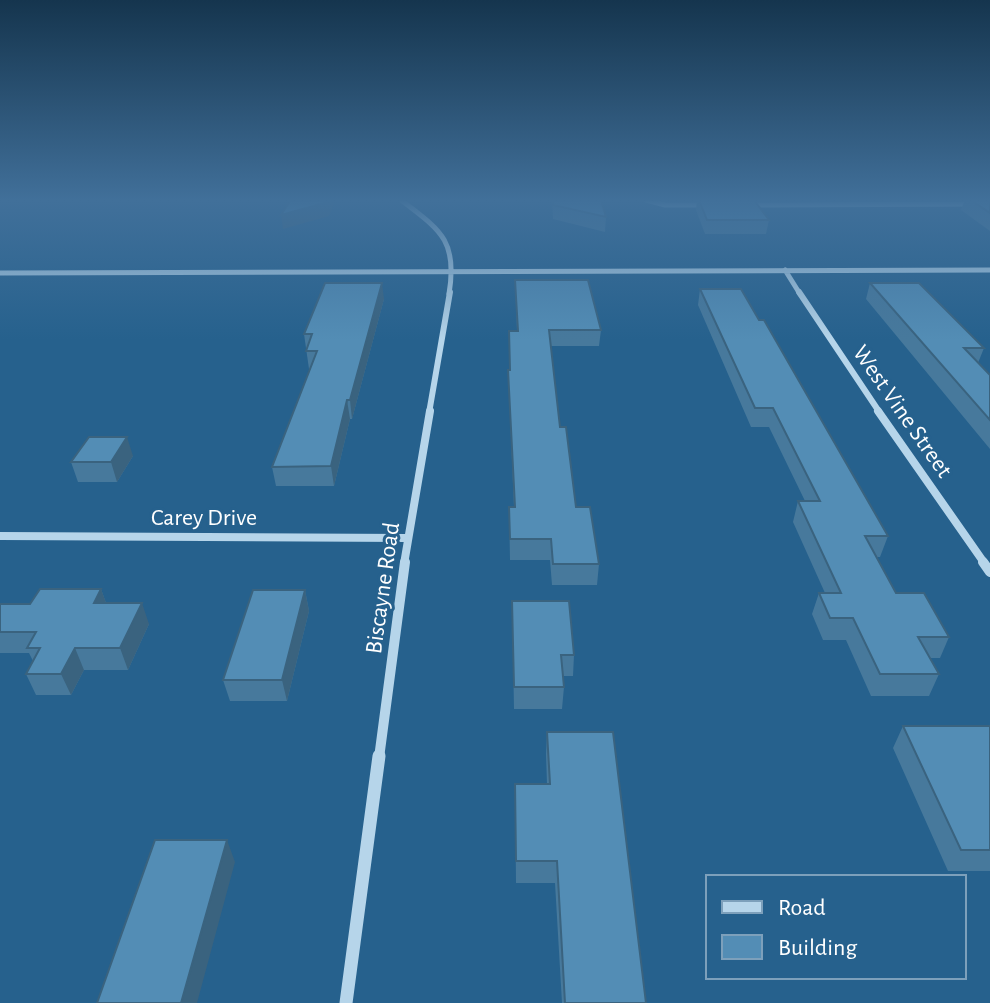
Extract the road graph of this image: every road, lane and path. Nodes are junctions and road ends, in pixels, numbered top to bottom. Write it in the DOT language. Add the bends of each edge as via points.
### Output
graph roads {
  1 [pos="449,247"];
  2 [pos="785,270"];
  3 [pos="990,270"];
  4 [pos="451,272"];
  5 [pos="0,273"];
  6 [pos="0,536"];
  7 [pos="408,538"];
  8 [pos="990,572"];
  9 [pos="346,1003"];
  1 -- 4 [label="street, Biscayne Road"];
  2 -- 3 [label="street"];
  2 -- 4 [label="street"];
  2 -- 8 [label="street, West Vine Street"];
  4 -- 5 [label="street"];
  4 -- 7 [label="street, Biscayne Road"];
  6 -- 7 [label="street, Carey Drive"];
  7 -- 9 [label="street, Biscayne Road"];
}
